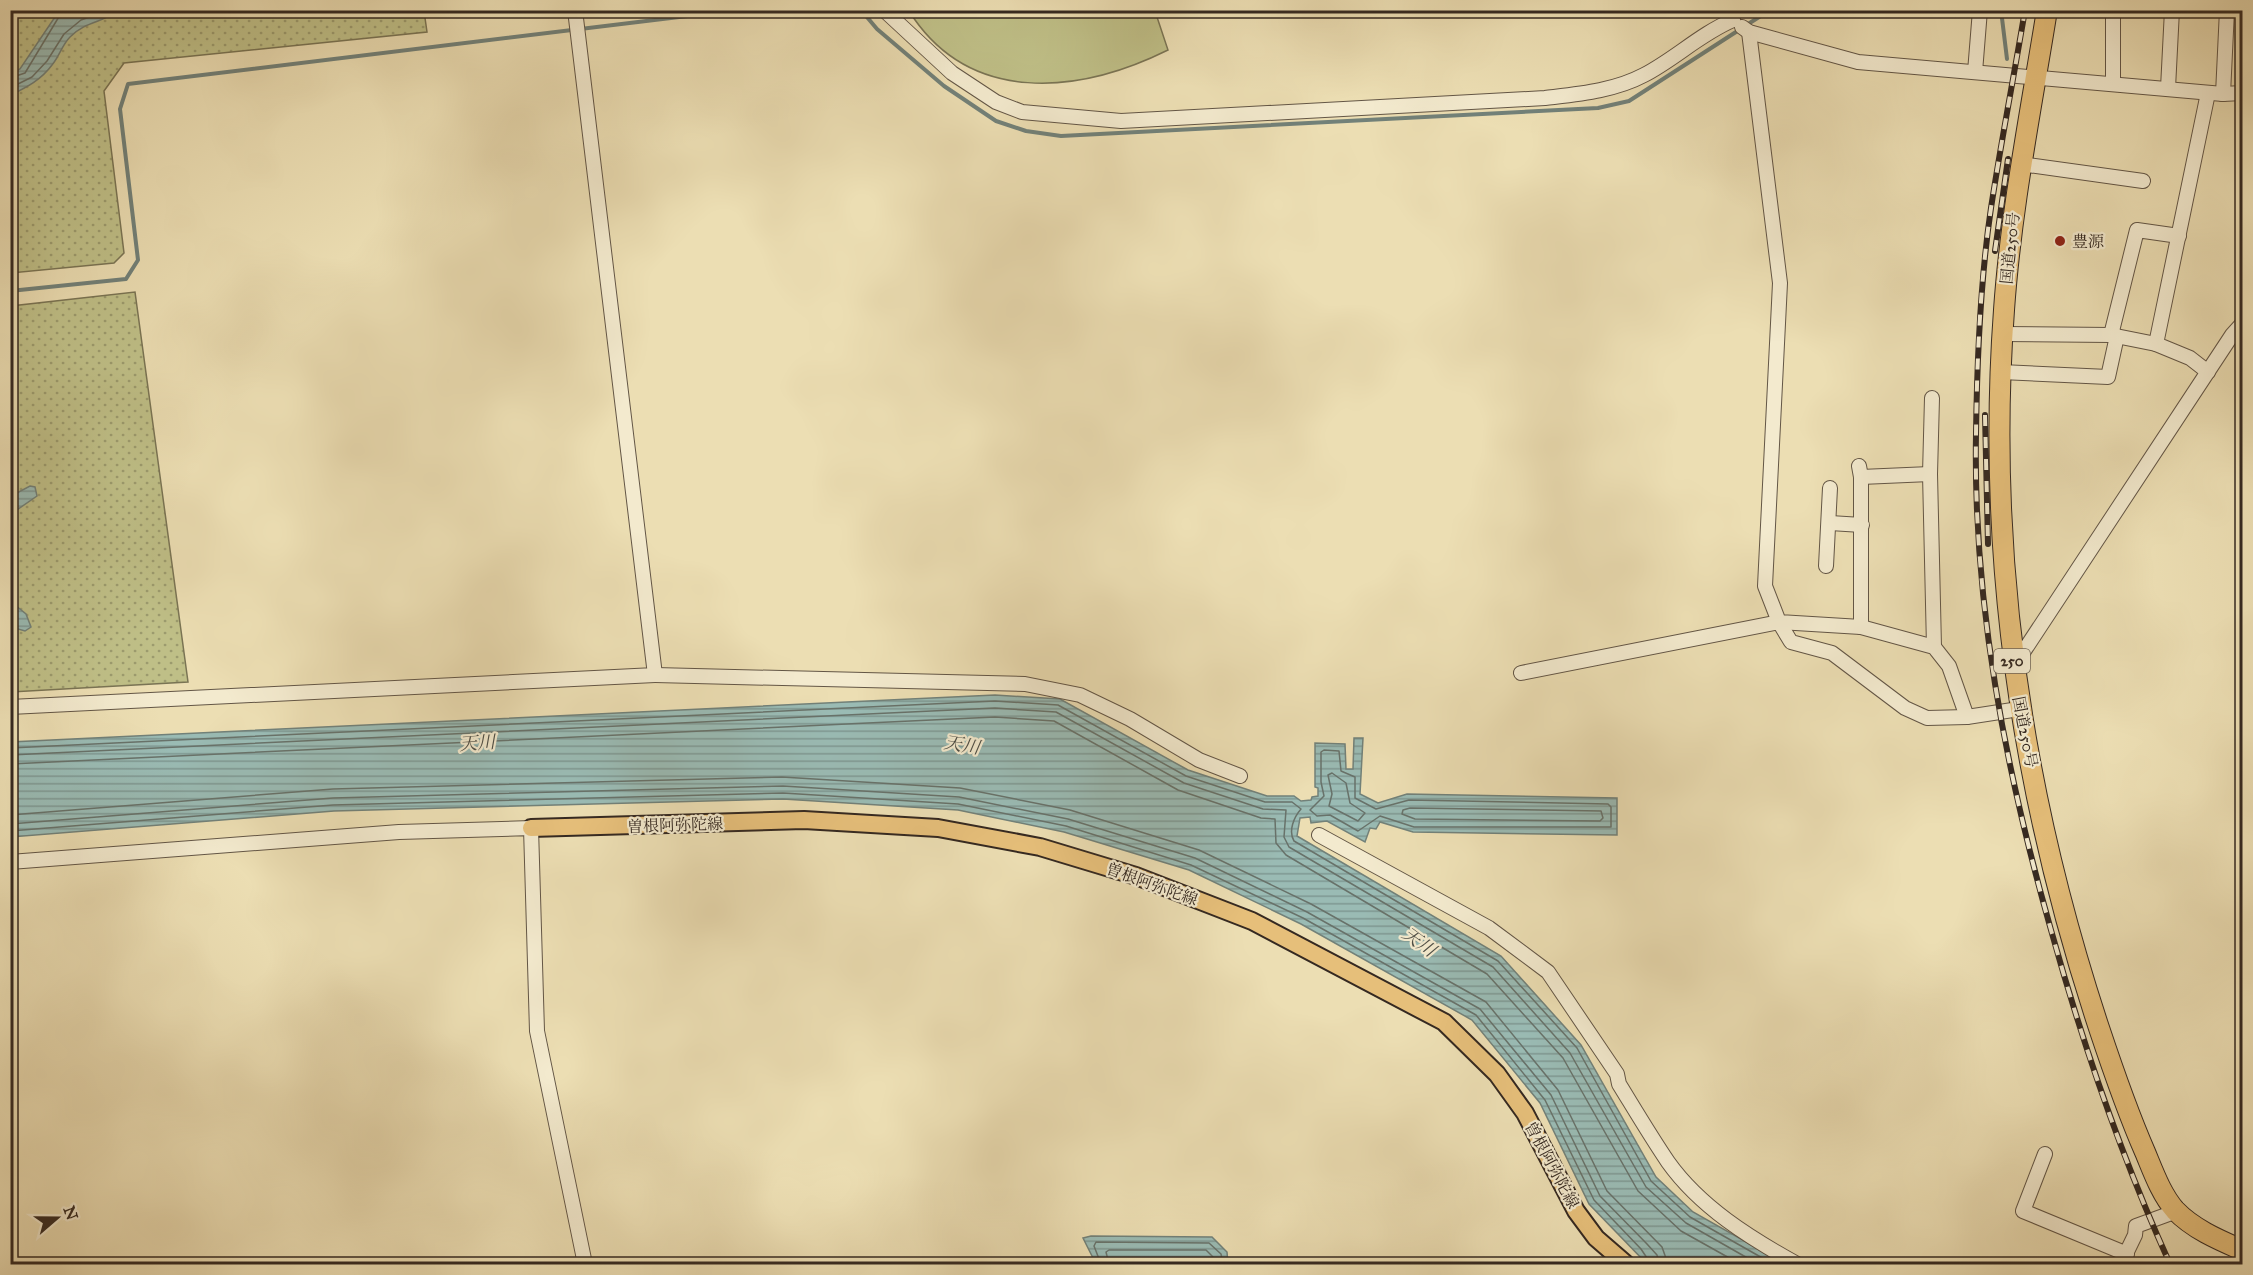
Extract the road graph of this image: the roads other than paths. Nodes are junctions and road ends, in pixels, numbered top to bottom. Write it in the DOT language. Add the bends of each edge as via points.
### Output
graph roads {
  1 [pos="575,10"];
  2 [pos="884,10"];
  3 [pos="1980,10"];
  4 [pos="2047,10"];
  5 [pos="2113,10"];
  6 [pos="2172,10"];
  7 [pos="2227,10"];
  8 [pos="1733,15"];
  9 [pos="1749,32"];
  10 [pos="1975,72"];
  11 [pos="2035,76"];
  12 [pos="2114,83"];
  13 [pos="2168,88"];
  14 [pos="2208,93"];
  15 [pos="2242,93"];
  16 [pos="2223,94"];
  17 [pos="2021,164"];
  18 [pos="2143,181"];
  19 [pos="2178,236"];
  20 [pos="2242,324"];
  21 [pos="2003,334"];
  22 [pos="2114,336"];
  23 [pos="2156,344"];
  24 [pos="2001,372"];
  25 [pos="2208,372"];
  26 [pos="1932,398"];
  27 [pos="1930,474"];
  28 [pos="1830,488"];
  29 [pos="1830,523"];
  30 [pos="1862,525"];
  31 [pos="1826,566"];
  32 [pos="1779,622"];
  33 [pos="1861,627"];
  34 [pos="1934,647"];
  35 [pos="2013,668"];
  36 [pos="1521,673"];
  37 [pos="655,675"];
  38 [pos="10,707"];
  39 [pos="2019,709"];
  40 [pos="1967,717"];
  41 [pos="1240,776"];
  42 [pos="531,828"];
  43 [pos="1320,835"];
  44 [pos="10,862"];
  45 [pos="2045,1154"];
  46 [pos="2176,1211"];
  47 [pos="2242,1250"];
  48 [pos="2124,1259"];
  49 [pos="585,1264"];
  50 [pos="1626,1264"];
  51 [pos="1797,1264"];
  1 -- 37 [label="street"];
  2 -- 8 [label="street" via="952,73 996,102 1022,112 1121,121 1597,91 1642,76"];
  3 -- 10 [label="street"];
  4 -- 11 [label="highway, 国道250号 / 250"];
  5 -- 12 [label="street"];
  6 -- 13 [label="street"];
  7 -- 16 [label="street"];
  8 -- 9 [label="street"];
  9 -- 10 [label="street" via="1858,62"];
  9 -- 32 [label="street" via="1780,282 1765,586"];
  10 -- 11 [label="street"];
  11 -- 12 [label="street"];
  11 -- 17 [label="highway, 国道250号 / 250"];
  12 -- 13 [label="street"];
  13 -- 14 [label="street"];
  14 -- 16 [label="street"];
  14 -- 19 [label="street"];
  15 -- 16 [label="street"];
  17 -- 18 [label="street"];
  17 -- 21 [label="highway, 国道250号 / 250"];
  19 -- 22 [label="street" via="2137,230"];
  19 -- 23 [label="street"];
  20 -- 25 [label="street"];
  21 -- 22 [label="street"];
  21 -- 24 [label="highway, 国道250号 / 250"];
  22 -- 23 [label="street"];
  22 -- 24 [label="street" via="2108,377"];
  23 -- 25 [label="street" via="2190,358"];
  24 -- 35 [label="highway, 国道250号 / 250" via="1999,490 2003,581"];
  25 -- 35 [label="street"];
  26 -- 27 [label="street"];
  27 -- 30 [label="street" via="1860,472"];
  27 -- 34 [label="street"];
  28 -- 29 [label="street"];
  29 -- 30 [label="street"];
  29 -- 31 [label="street"];
  30 -- 33 [label="street"];
  32 -- 33 [label="street"];
  32 -- 36 [label="street"];
  32 -- 40 [label="street" via="1791,642 1832,653 1905,708 1927,718"];
  33 -- 34 [label="street"];
  34 -- 40 [label="street" via="1949,666"];
  35 -- 39 [label="highway, 国道250号 / 250"];
  37 -- 38 [label="street"];
  37 -- 41 [label="street" via="1025,684 1080,695 1199,760"];
  39 -- 40 [label="street"];
  39 -- 46 [label="highway, 国道250号 / 250" via="2050,850 2094,1011 2126,1107 2161,1188"];
  42 -- 44 [label="street" via="399,832"];
  42 -- 49 [label="street" via="537,1031"];
  42 -- 50 [label="main road, 曽根阿弥陀線" via="804,820 938,828 1040,847 1136,876 1242,917 1444,1022 1497,1074 1525,1113 1576,1211 1596,1238"];
  43 -- 51 [label="street" via="1489,928 1548,972 1617,1074 1619,1084 1669,1164 1745,1235"];
  45 -- 48 [label="street" via="2023,1211"];
  46 -- 47 [label="highway, 国道250号 / 250" via="2209,1236"];
  46 -- 48 [label="street" via="2136,1226"];
}
